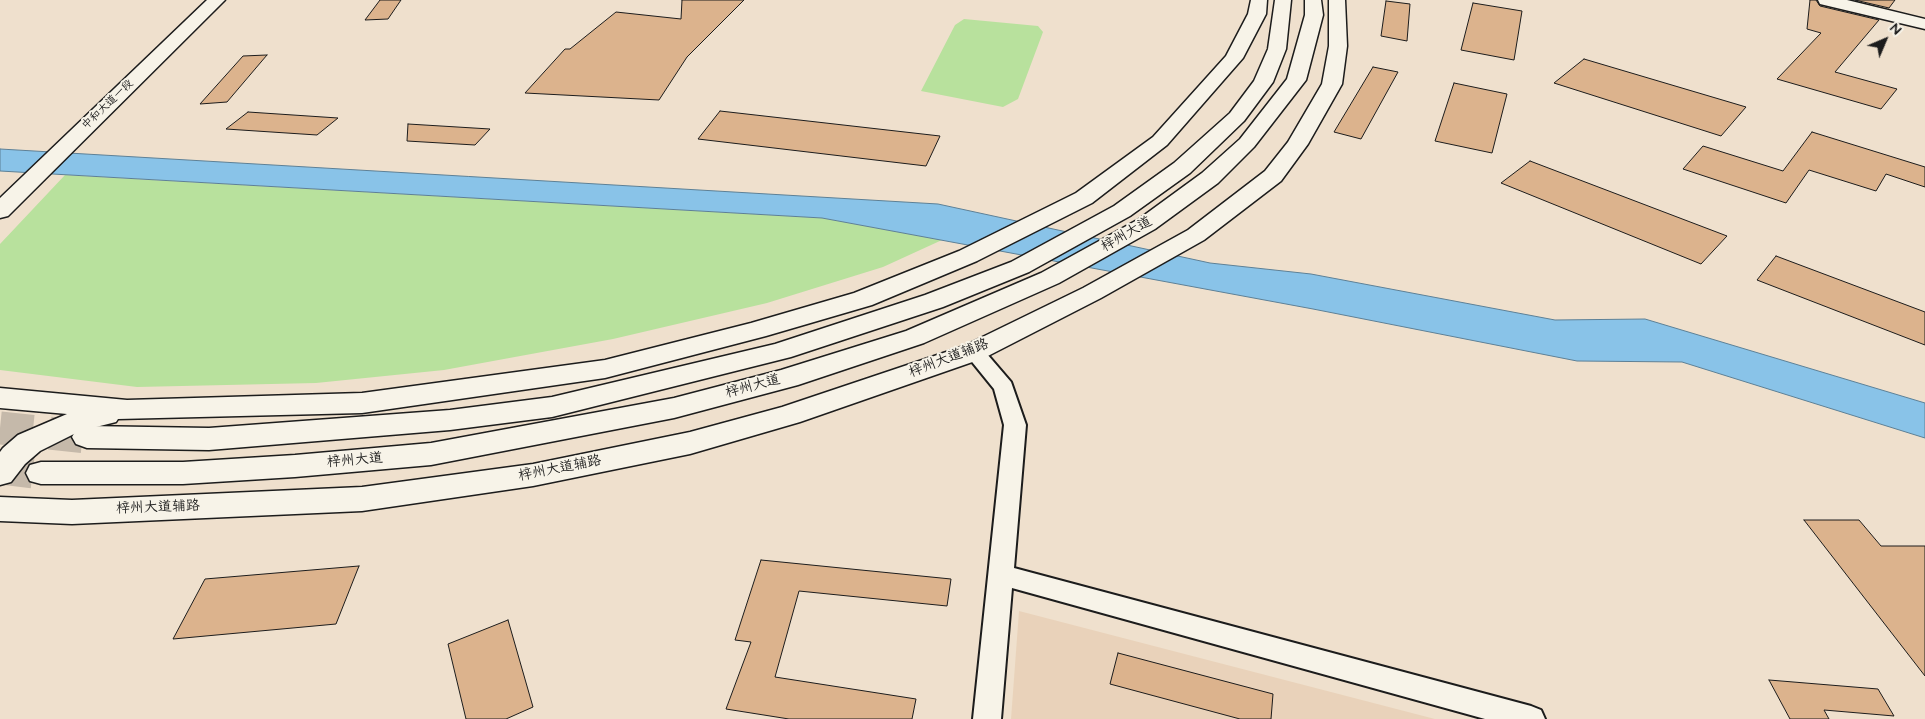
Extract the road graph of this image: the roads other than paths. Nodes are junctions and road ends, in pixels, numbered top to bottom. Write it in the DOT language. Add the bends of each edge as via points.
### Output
graph roads {
  1 [pos="194,0"];
  2 [pos="217,0"];
  3 [pos="1259,0"];
  4 [pos="1283,0"];
  5 [pos="1313,0"];
  6 [pos="1337,0"];
  7 [pos="1826,0"];
  8 [pos="1858,0"];
  9 [pos="1925,16"];
  10 [pos="1925,24"];
  11 [pos="123,66"];
  12 [pos="46,139"];
  13 [pos="3,182"];
  14 [pos="0,211"];
  15 [pos="974,352"];
  16 [pos="0,398"];
  17 [pos="128,410"];
  18 [pos="87,438"];
  19 [pos="41,473"];
  20 [pos="0,474"];
  21 [pos="3,506"];
  22 [pos="1001,574"];
  23 [pos="987,719"];
  24 [pos="1530,719"];
  1 -- 11 [label="main road, 中和大道一段"];
  2 -- 14 [label="main road, 中和大道一段"];
  3 -- 17 [label="main road" via="1257,14 1234,58 1160,141 1084,198 968,256 862,299 605,369 362,403"];
  4 -- 18 [label="main road, 梓州大道" via="1277,49 1263,82 1237,117 1182,168 1122,211 1020,267 934,301 781,351 552,407 450,420 237,437"];
  5 -- 19 [label="main road, 梓州大道" via="1314,15 1296,80 1247,143 1210,178 1147,224 1050,278 915,337 788,378 674,408 431,454 183,473"];
  6 -- 15 [label="main road, 梓州大道辅路" via="1338,46 1332,84 1297,144 1273,176 1196,235 1092,293"];
  7 -- 10 [label="main road"];
  8 -- 9 [label="main road"];
  12 -- 13 [label="main road"];
  15 -- 21 [label="main road, 梓州大道辅路" via="790,415 690,443 533,475 362,499 72,512"];
  15 -- 22 [label="street" via="1004,388 1015,425"];
  16 -- 17 [label="main road"];
  17 -- 20 [label="main road" via="72,423 29,443"];
  22 -- 23 [label="street"];
  22 -- 24 [label="street"];
}
